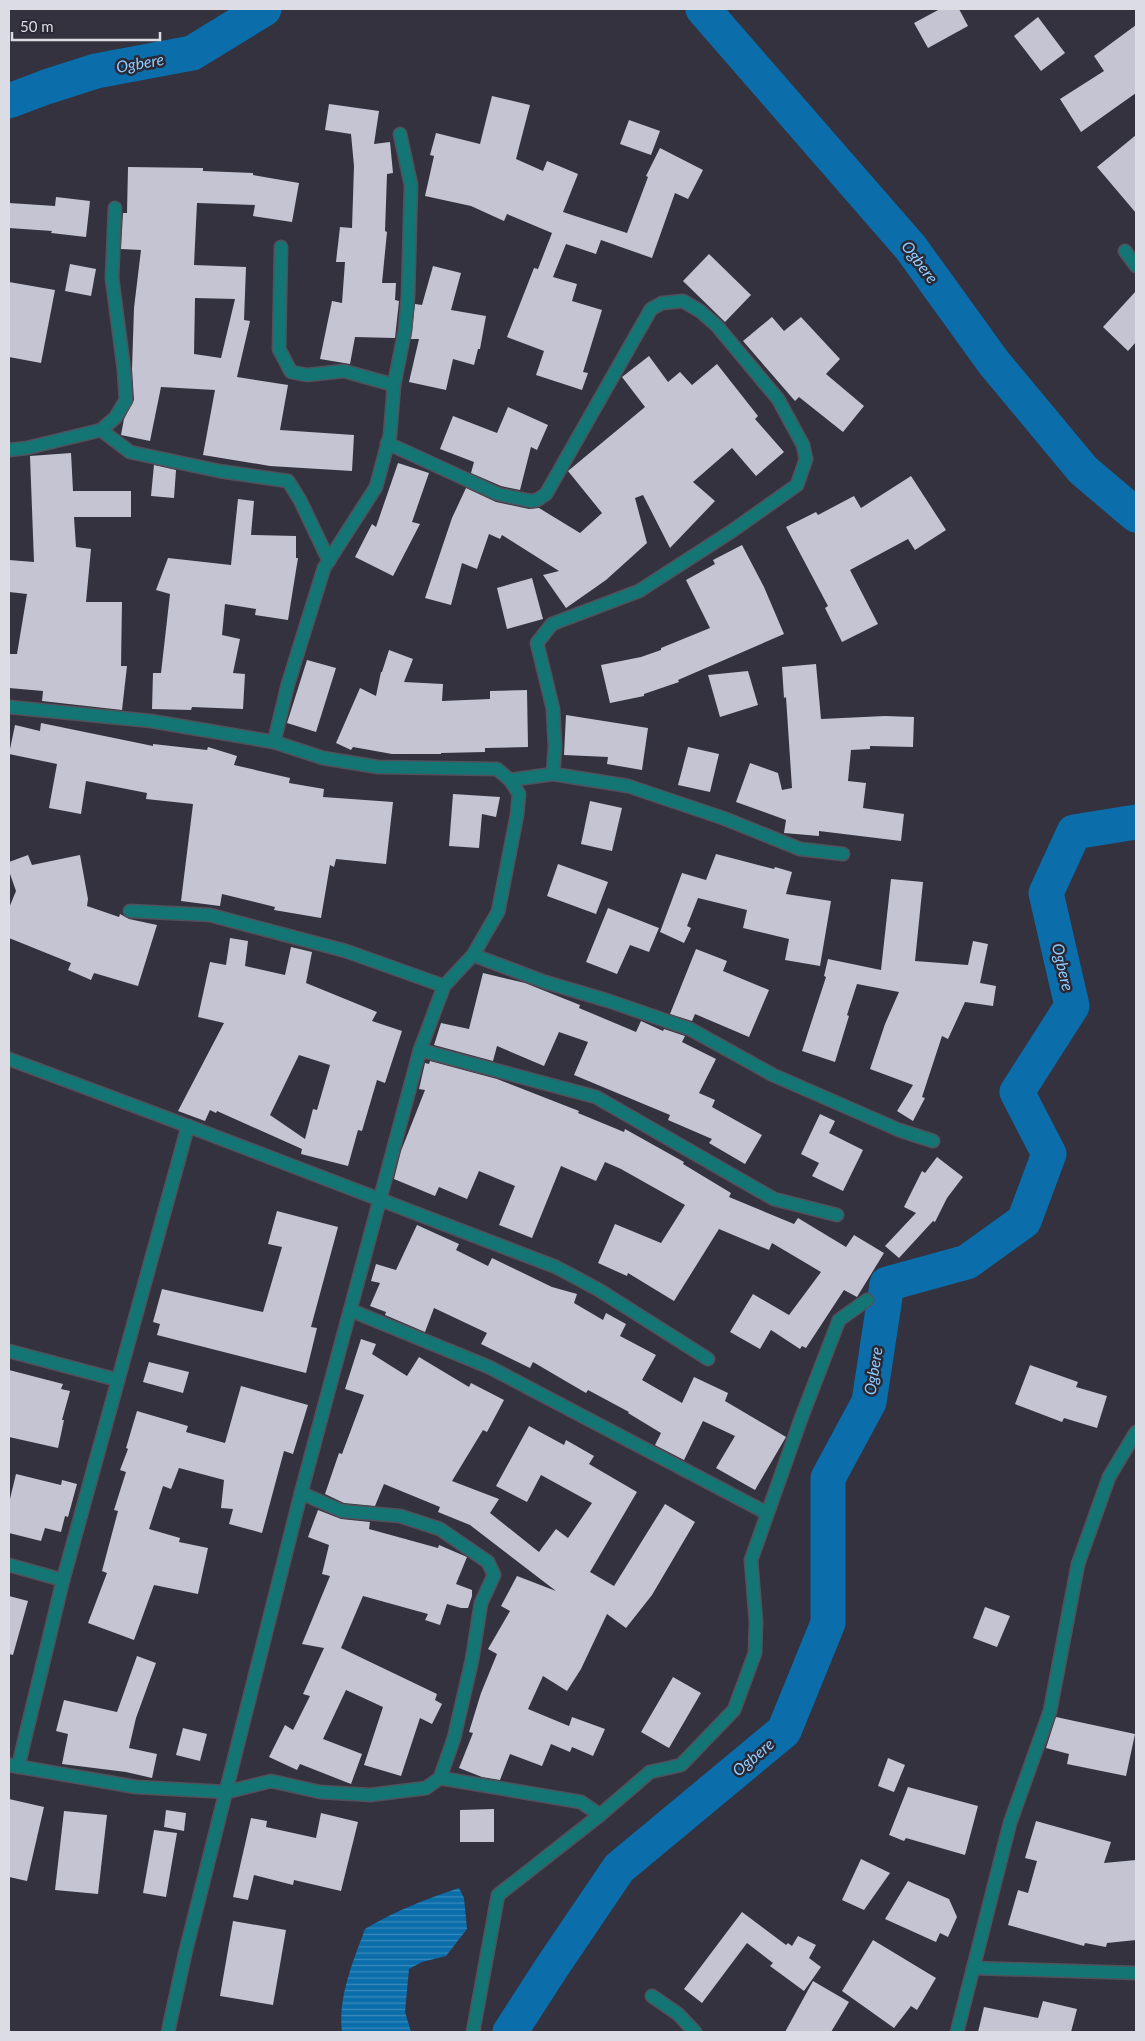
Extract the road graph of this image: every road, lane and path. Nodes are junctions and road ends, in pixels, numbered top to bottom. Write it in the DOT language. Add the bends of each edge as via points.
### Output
graph roads {
  1 [pos="400,134"];
  2 [pos="115,208"];
  3 [pos="281,248"];
  4 [pos="1125,251"];
  5 [pos="1136,266"];
  6 [pos="394,385"];
  7 [pos="101,430"];
  8 [pos="388,443"];
  9 [pos="9,450"];
  10 [pos="329,561"];
  11 [pos="9,707"];
  12 [pos="274,742"];
  13 [pos="553,774"];
  14 [pos="510,780"];
  15 [pos="843,854"];
  16 [pos="130,911"];
  17 [pos="474,955"];
  18 [pos="444,986"];
  19 [pos="420,1050"];
  20 [pos="9,1059"];
  21 [pos="188,1126"];
  22 [pos="933,1141"];
  23 [pos="381,1200"];
  24 [pos="837,1215"];
  25 [pos="867,1300"];
  26 [pos="350,1310"];
  27 [pos="9,1350"];
  28 [pos="708,1359"];
  29 [pos="118,1380"];
  30 [pos="1136,1432"];
  31 [pos="301,1493"];
  32 [pos="767,1513"];
  33 [pos="9,1565"];
  34 [pos="63,1580"];
  35 [pos="13,1766"];
  36 [pos="440,1778"];
  37 [pos="227,1792"];
  38 [pos="600,1815"];
  39 [pos="973,1968"];
  40 [pos="1136,1973"];
  41 [pos="652,1996"];
  42 [pos="168,2032"];
  43 [pos="474,2032"];
  44 [pos="695,2032"];
  45 [pos="957,2032"];
  1 -- 6 [label="street" via="411,185 410,229 408,296"];
  2 -- 7 [label="street" via="112,278 126,400 115,418"];
  3 -- 6 [label="street" via="279,349 291,372 307,375 344,371"];
  4 -- 5 [label="street"];
  6 -- 8 [label="street"];
  7 -- 9 [label="street"];
  7 -- 10 [label="street" via="130,452 288,481"];
  8 -- 10 [label="street" via="376,487"];
  8 -- 13 [label="street" via="498,494 536,500 546,494 651,309 662,302 674,300 683,301 700,311 717,326 778,399 803,446 806,459 797,485 638,592 552,624 537,643 553,709"];
  10 -- 12 [label="street" via="324,568 288,684"];
  11 -- 12 [label="street" via="151,722"];
  12 -- 14 [label="street" via="323,758 378,767 496,769"];
  13 -- 14 [label="street"];
  13 -- 15 [label="street" via="628,786 723,818 800,849"];
  14 -- 17 [label="street" via="518,794 517,815 498,912"];
  16 -- 18 [label="street" via="210,915 346,951"];
  17 -- 18 [label="street"];
  17 -- 22 [label="street" via="545,982 690,1029 773,1074 899,1130"];
  18 -- 19 [label="street"];
  19 -- 23 [label="street"];
  19 -- 24 [label="street" via="596,1097 774,1199"];
  20 -- 21 [label="street"];
  21 -- 23 [label="street"];
  21 -- 29 [label="street"];
  23 -- 26 [label="street"];
  23 -- 28 [label="street" via="556,1267 599,1290"];
  25 -- 32 [label="street" via="839,1320"];
  26 -- 31 [label="street"];
  26 -- 32 [label="street" via="489,1367"];
  27 -- 29 [label="street"];
  29 -- 34 [label="street"];
  30 -- 39 [label="street" via="1109,1477 1078,1564 1050,1711 1010,1823"];
  31 -- 36 [label="street" via="342,1511 400,1516 440,1529 488,1562 494,1576 481,1602 454,1738"];
  31 -- 37 [label="street"];
  32 -- 38 [label="street" via="751,1560 755,1653 734,1710 681,1765 650,1772"];
  33 -- 34 [label="street"];
  34 -- 35 [label="street"];
  35 -- 37 [label="street" via="136,1786"];
  36 -- 37 [label="street" via="426,1788 370,1794 320,1792 271,1781"];
  36 -- 38 [label="street" via="581,1802"];
  37 -- 42 [label="street"];
  38 -- 43 [label="street" via="498,1896"];
  39 -- 40 [label="street"];
  39 -- 45 [label="street"];
  41 -- 44 [label="street" via="678,2014"];
}
